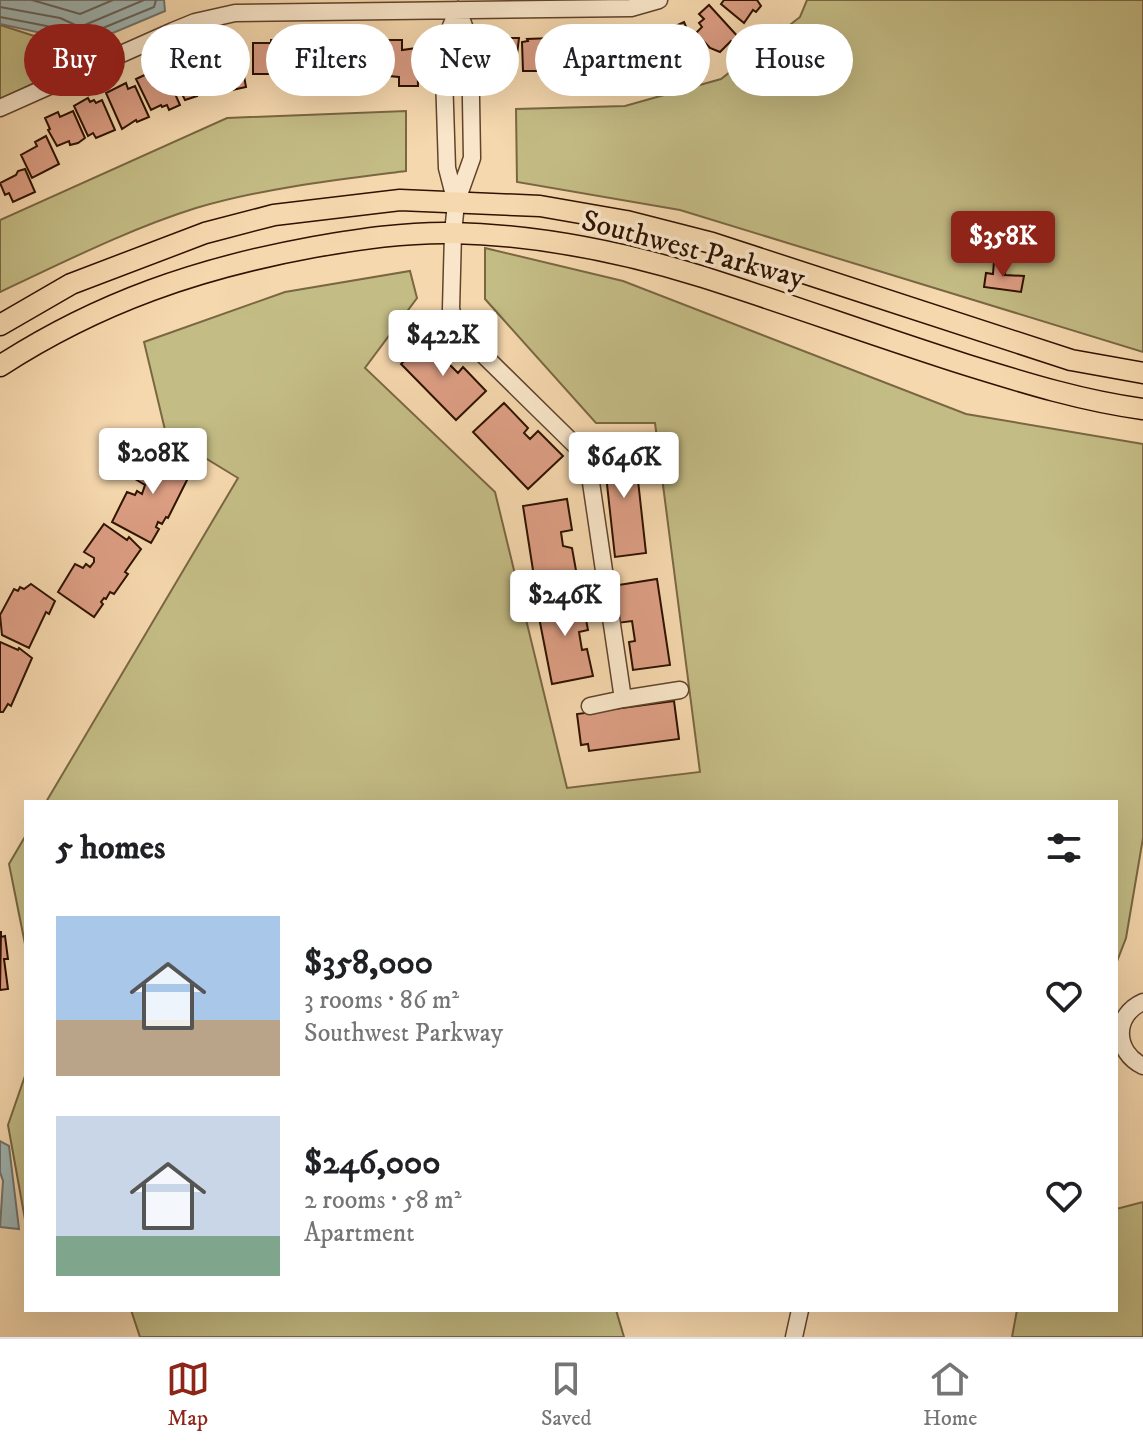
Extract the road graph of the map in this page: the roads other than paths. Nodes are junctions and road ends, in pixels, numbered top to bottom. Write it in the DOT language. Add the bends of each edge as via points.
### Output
graph roads {
  1 [pos="659,0"];
  2 [pos="548,4"];
  3 [pos="364,5"];
  4 [pos="458,10"];
  5 [pos="0,108"];
  6 [pos="456,203"];
  7 [pos="453,233"];
  8 [pos="0,325"];
  9 [pos="0,366"];
  10 [pos="1143,373"];
  11 [pos="1143,409"];
  12 [pos="680,690"];
  13 [pos="623,699"];
  14 [pos="590,706"];
  15 [pos="1143,1002"];
  16 [pos="1119,1046"];
  17 [pos="1143,1066"];
  18 [pos="800,1312"];
  19 [pos="794,1337"];
  1 -- 2 [label="street" via="631,8"];
  2 -- 4 [label="street"];
  3 -- 4 [label="street"];
  3 -- 5 [label="street" via="235,13 195,22"];
  4 -- 6 [label="street" via="443,45 447,168"];
  4 -- 6 [label="street" via="470,42 472,158"];
  6 -- 7 [label="street"];
  6 -- 8 [label="main road, Southwest Parkway" via="342,205 205,233 71,284"];
  6 -- 10 [label="main road, Southwest Parkway" via="540,206 626,221 712,243 1071,360"];
  7 -- 9 [label="main road, Southwest Parkway" via="349,241 195,273 75,321"];
  7 -- 11 [label="main road, Southwest Parkway" via="602,250 700,276 1031,385"];
  7 -- 13 [label="street" via="451,309 457,329 579,449 589,469"];
  12 -- 13 [label="street"];
  13 -- 14 [label="street"];
  15 -- 16 [label="street" via="1125,1016"];
  16 -- 17 [label="street"];
  18 -- 19 [label="street"];
}
